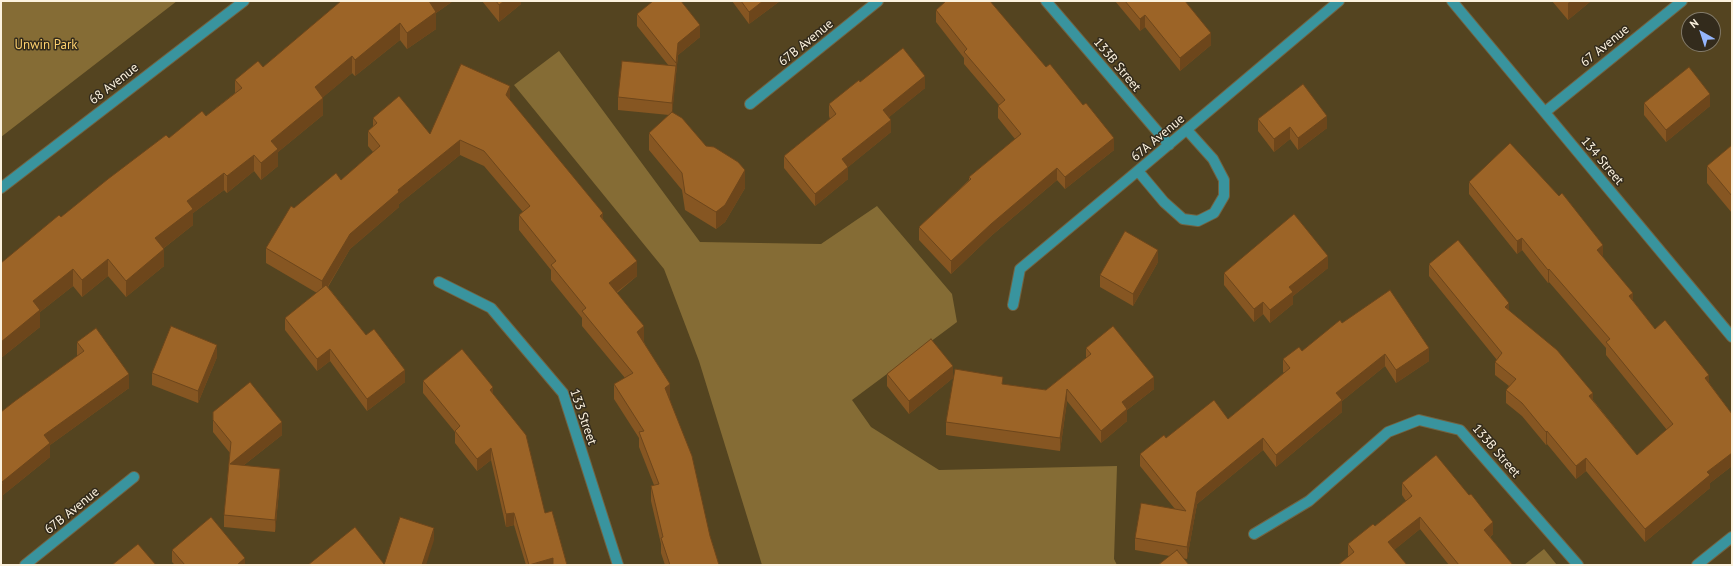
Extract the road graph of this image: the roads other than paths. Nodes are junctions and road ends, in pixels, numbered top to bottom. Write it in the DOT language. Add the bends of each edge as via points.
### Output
graph roads {
  1 [pos="244,1"];
  2 [pos="878,1"];
  3 [pos="1046,1"];
  4 [pos="1339,1"];
  5 [pos="1452,1"];
  6 [pos="1682,1"];
  7 [pos="750,104"];
  8 [pos="1545,112"];
  9 [pos="1187,130"];
  10 [pos="1169,145"];
  11 [pos="1138,172"];
  12 [pos="1,188"];
  13 [pos="439,282"];
  14 [pos="1013,305"];
  15 [pos="1732,337"];
  16 [pos="134,477"];
  17 [pos="1254,534"];
  18 [pos="1732,537"];
  19 [pos="26,565"];
  20 [pos="618,565"];
  21 [pos="1578,565"];
  22 [pos="1697,565"];
  1 -- 12 [label="street, 68 Avenue"];
  2 -- 7 [label="street, 67B Avenue"];
  3 -- 10 [label="street, 133B Street"];
  4 -- 9 [label="street, 67A Avenue"];
  5 -- 8 [label="street, 134 Street"];
  6 -- 8 [label="street, 67 Avenue"];
  8 -- 15 [label="street, 134 Street"];
  9 -- 10 [label="street, 67A Avenue"];
  9 -- 11 [label="street" via="1213,159 1224,180 1224,196 1214,213 1198,221 1183,219"];
  10 -- 11 [label="street, 67A Avenue"];
  11 -- 14 [label="street, 67A Avenue" via="1020,269"];
  13 -- 20 [label="street, 133 Street" via="491,308 563,392"];
  16 -- 19 [label="street, 67B Avenue"];
  17 -- 21 [label="street, 133B Street" via="1309,501 1388,432 1419,420 1460,430"];
  18 -- 22 [label="street"];
}
